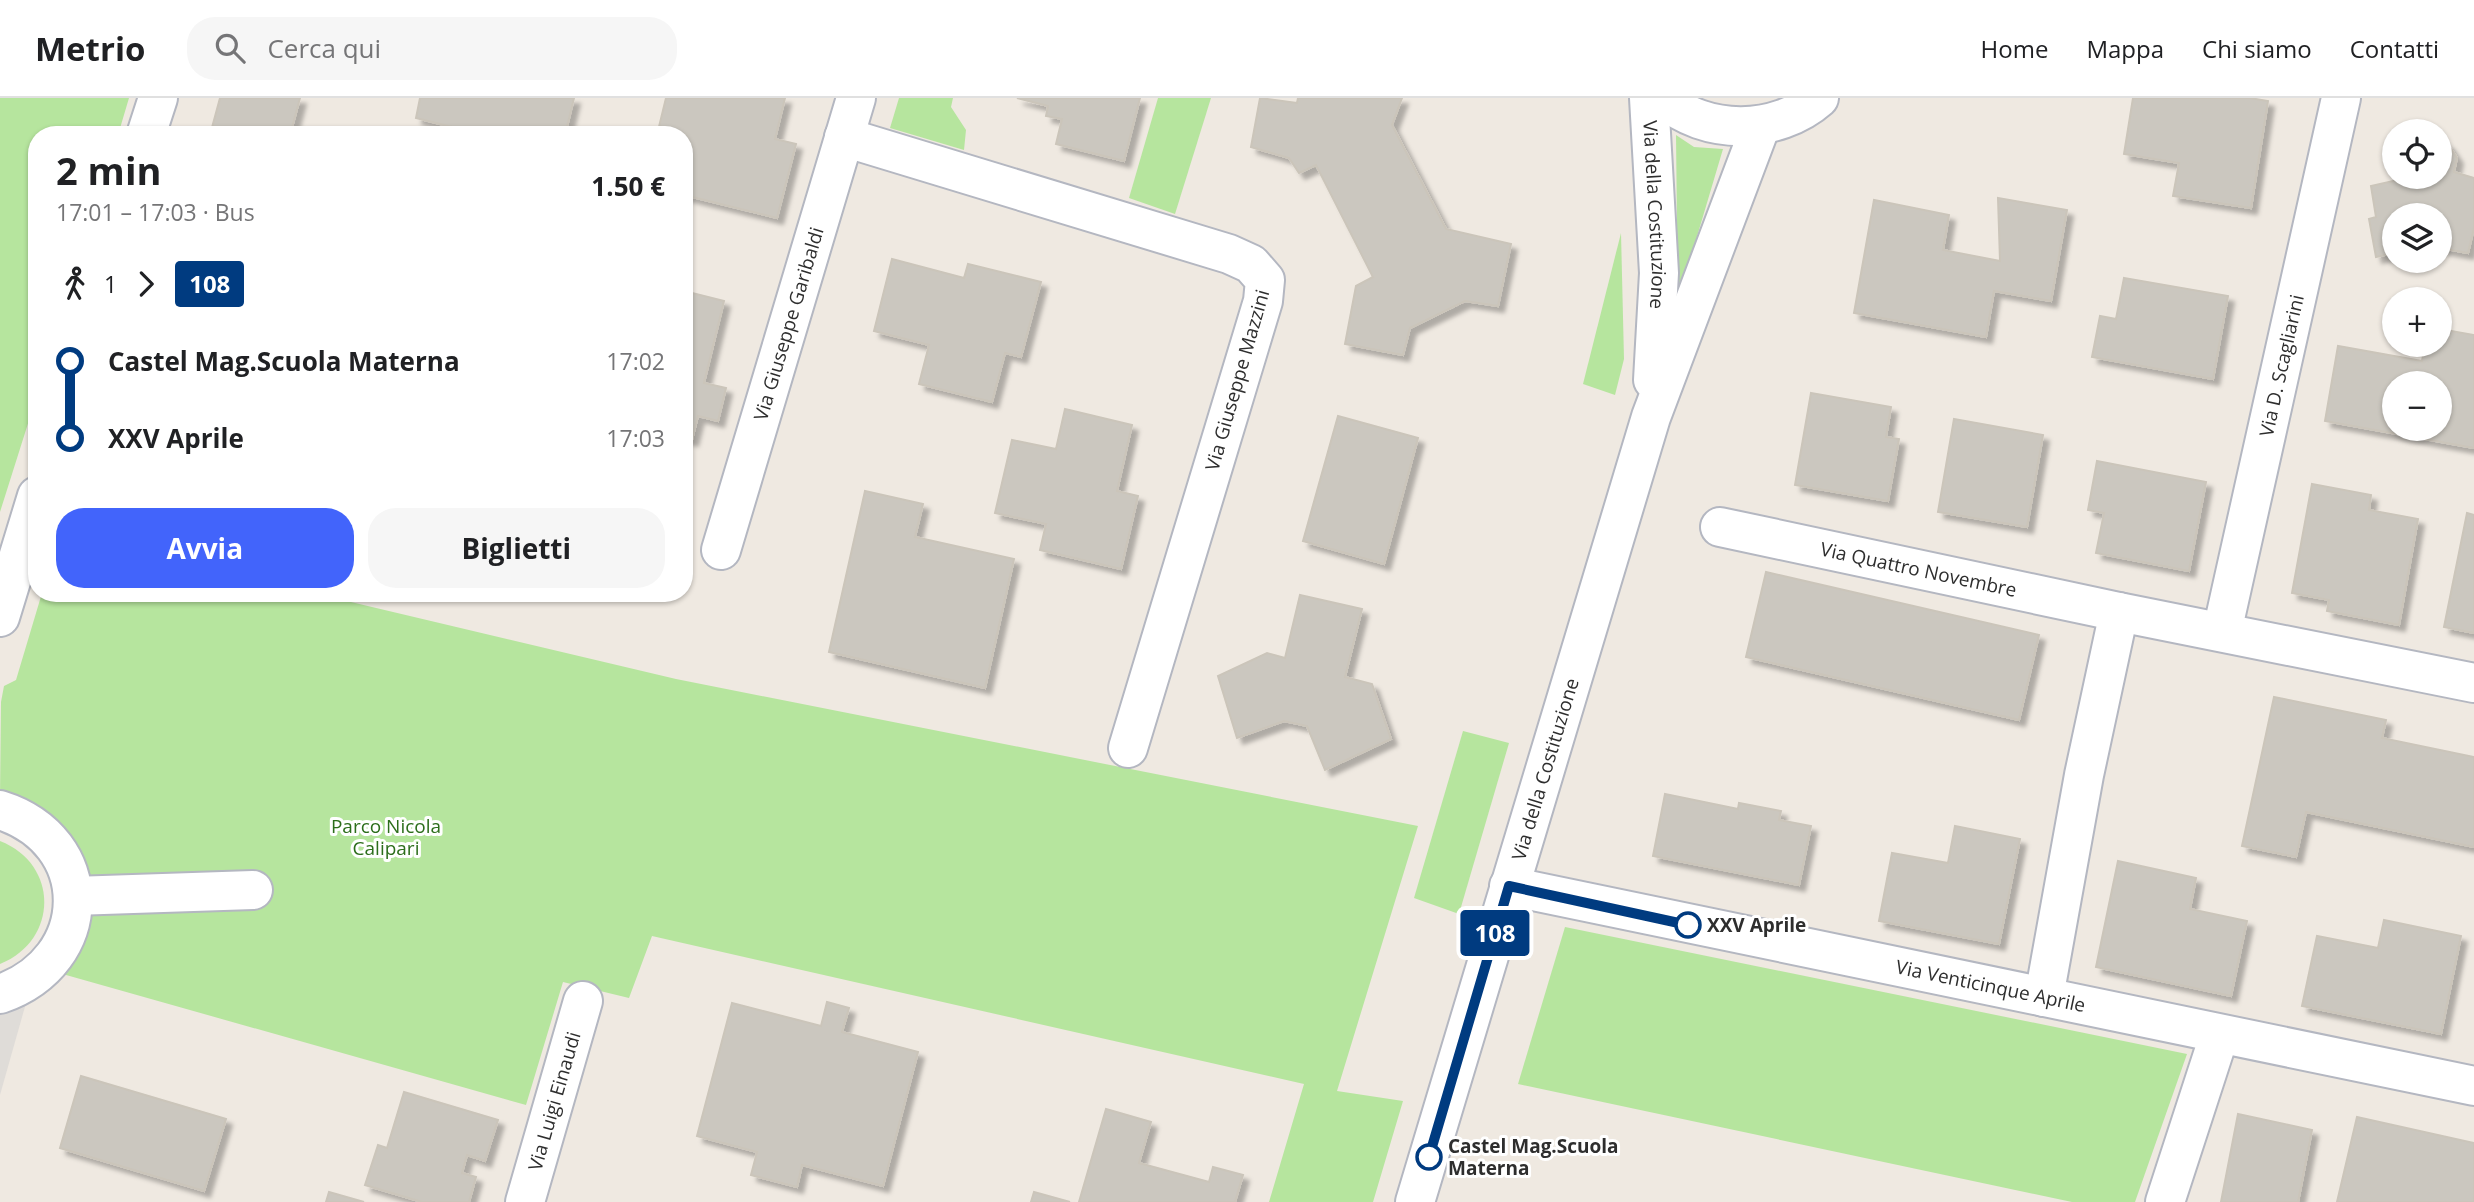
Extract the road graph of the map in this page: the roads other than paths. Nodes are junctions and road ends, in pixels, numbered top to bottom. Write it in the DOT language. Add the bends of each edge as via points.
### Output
graph roads {
  1 [pos="158,98"];
  2 [pos="856,98"];
  3 [pos="1649,98"];
  4 [pos="1663,98"];
  5 [pos="1819,98"];
  6 [pos="2341,98"];
  7 [pos="1761,125"];
  8 [pos="149,126"];
  9 [pos="844,137"];
  10 [pos="1651,417"];
  11 [pos="28,525"];
  12 [pos="1720,527"];
  13 [pos="721,550"];
  14 [pos="2119,612"];
  15 [pos="0,617"];
  16 [pos="2222,632"];
  17 [pos="2474,683"];
  18 [pos="1128,748"];
  19 [pos="0,810"];
  20 [pos="1509,886"];
  21 [pos="253,890"];
  22 [pos="73,896"];
  23 [pos="0,994"];
  24 [pos="2044,997"];
  25 [pos="583,1000"];
  26 [pos="2219,1036"];
  27 [pos="2474,1086"];
  28 [pos="525,1202"];
  29 [pos="1415,1202"];
  30 [pos="2165,1202"];
  1 -- 8 [label="street"];
  2 -- 9 [label="street, Via Giuseppe Garibaldi"];
  3 -- 10 [label="street, Via della Costituzione" via="1658,273"];
  4 -- 7 [label="street" via="1700,120 1730,126"];
  5 -- 7 [label="street" via="1790,116"];
  6 -- 16 [label="street, Via D. Scagliarini"];
  7 -- 10 [label="street, Via della Costituzione"];
  9 -- 13 [label="street, Via Giuseppe Garibaldi"];
  9 -- 18 [label="street, Via Giuseppe Mazzini" via="1228,254 1251,264 1265,280 1263,301"];
  10 -- 20 [label="street, Via della Costituzione"];
  11 -- 15 [label="street"];
  12 -- 14 [label="street, Via Quattro Novembre"];
  14 -- 16 [label="street, Via Quattro Novembre"];
  14 -- 24 [label="street"];
  16 -- 17 [label="street, Via Quattro Novembre"];
  19 -- 22 [label="street" via="29,822 51,842 66,867"];
  20 -- 24 [label="street, Via Venticinque Aprile"];
  20 -- 29 [label="street, Via della Costituzione"];
  21 -- 22 [label="street"];
  22 -- 23 [label="street" via="71,922 54,958 25,984"];
  24 -- 26 [label="street, Via Venticinque Aprile"];
  25 -- 28 [label="street, Via Luigi Einaudi"];
  26 -- 27 [label="street, Via Venticinque Aprile"];
  26 -- 30 [label="street"];
}
